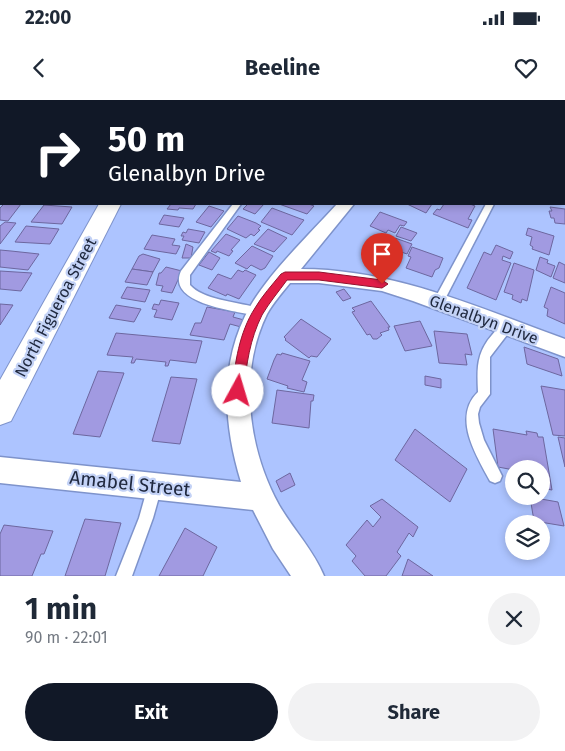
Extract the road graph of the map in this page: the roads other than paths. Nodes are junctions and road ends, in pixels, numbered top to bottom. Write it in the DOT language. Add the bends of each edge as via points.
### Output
graph roads {
  1 [pos="109,205"];
  2 [pos="236,205"];
  3 [pos="345,205"];
  4 [pos="489,205"];
  5 [pos="285,276"];
  6 [pos="438,302"];
  7 [pos="258,312"];
  8 [pos="507,327"];
  9 [pos="565,348"];
  10 [pos="0,410"];
  11 [pos="0,470"];
  12 [pos="495,476"];
  13 [pos="155,486"];
  14 [pos="260,497"];
  15 [pos="124,576"];
  16 [pos="309,576"];
  1 -- 10 [label="main road, North Figueroa Street"];
  2 -- 7 [label="lane" via="183,281 186,289 196,296"];
  3 -- 5 [label="street"];
  4 -- 6 [label="lane"];
  5 -- 6 [label="street, Glenalbyn Drive" via="348,278 382,284"];
  5 -- 7 [label="street"];
  6 -- 8 [label="street, Glenalbyn Drive"];
  7 -- 14 [label="street" via="247,337 238,391 239,422 246,456"];
  8 -- 9 [label="street, Glenalbyn Drive"];
  8 -- 12 [label="lane" via="487,347 482,358 484,394 474,406 472,422"];
  11 -- 13 [label="street, Amabel Street"];
  13 -- 14 [label="street, Amabel Street"];
  13 -- 15 [label="lane"];
  14 -- 16 [label="street" via="283,539"];
}
